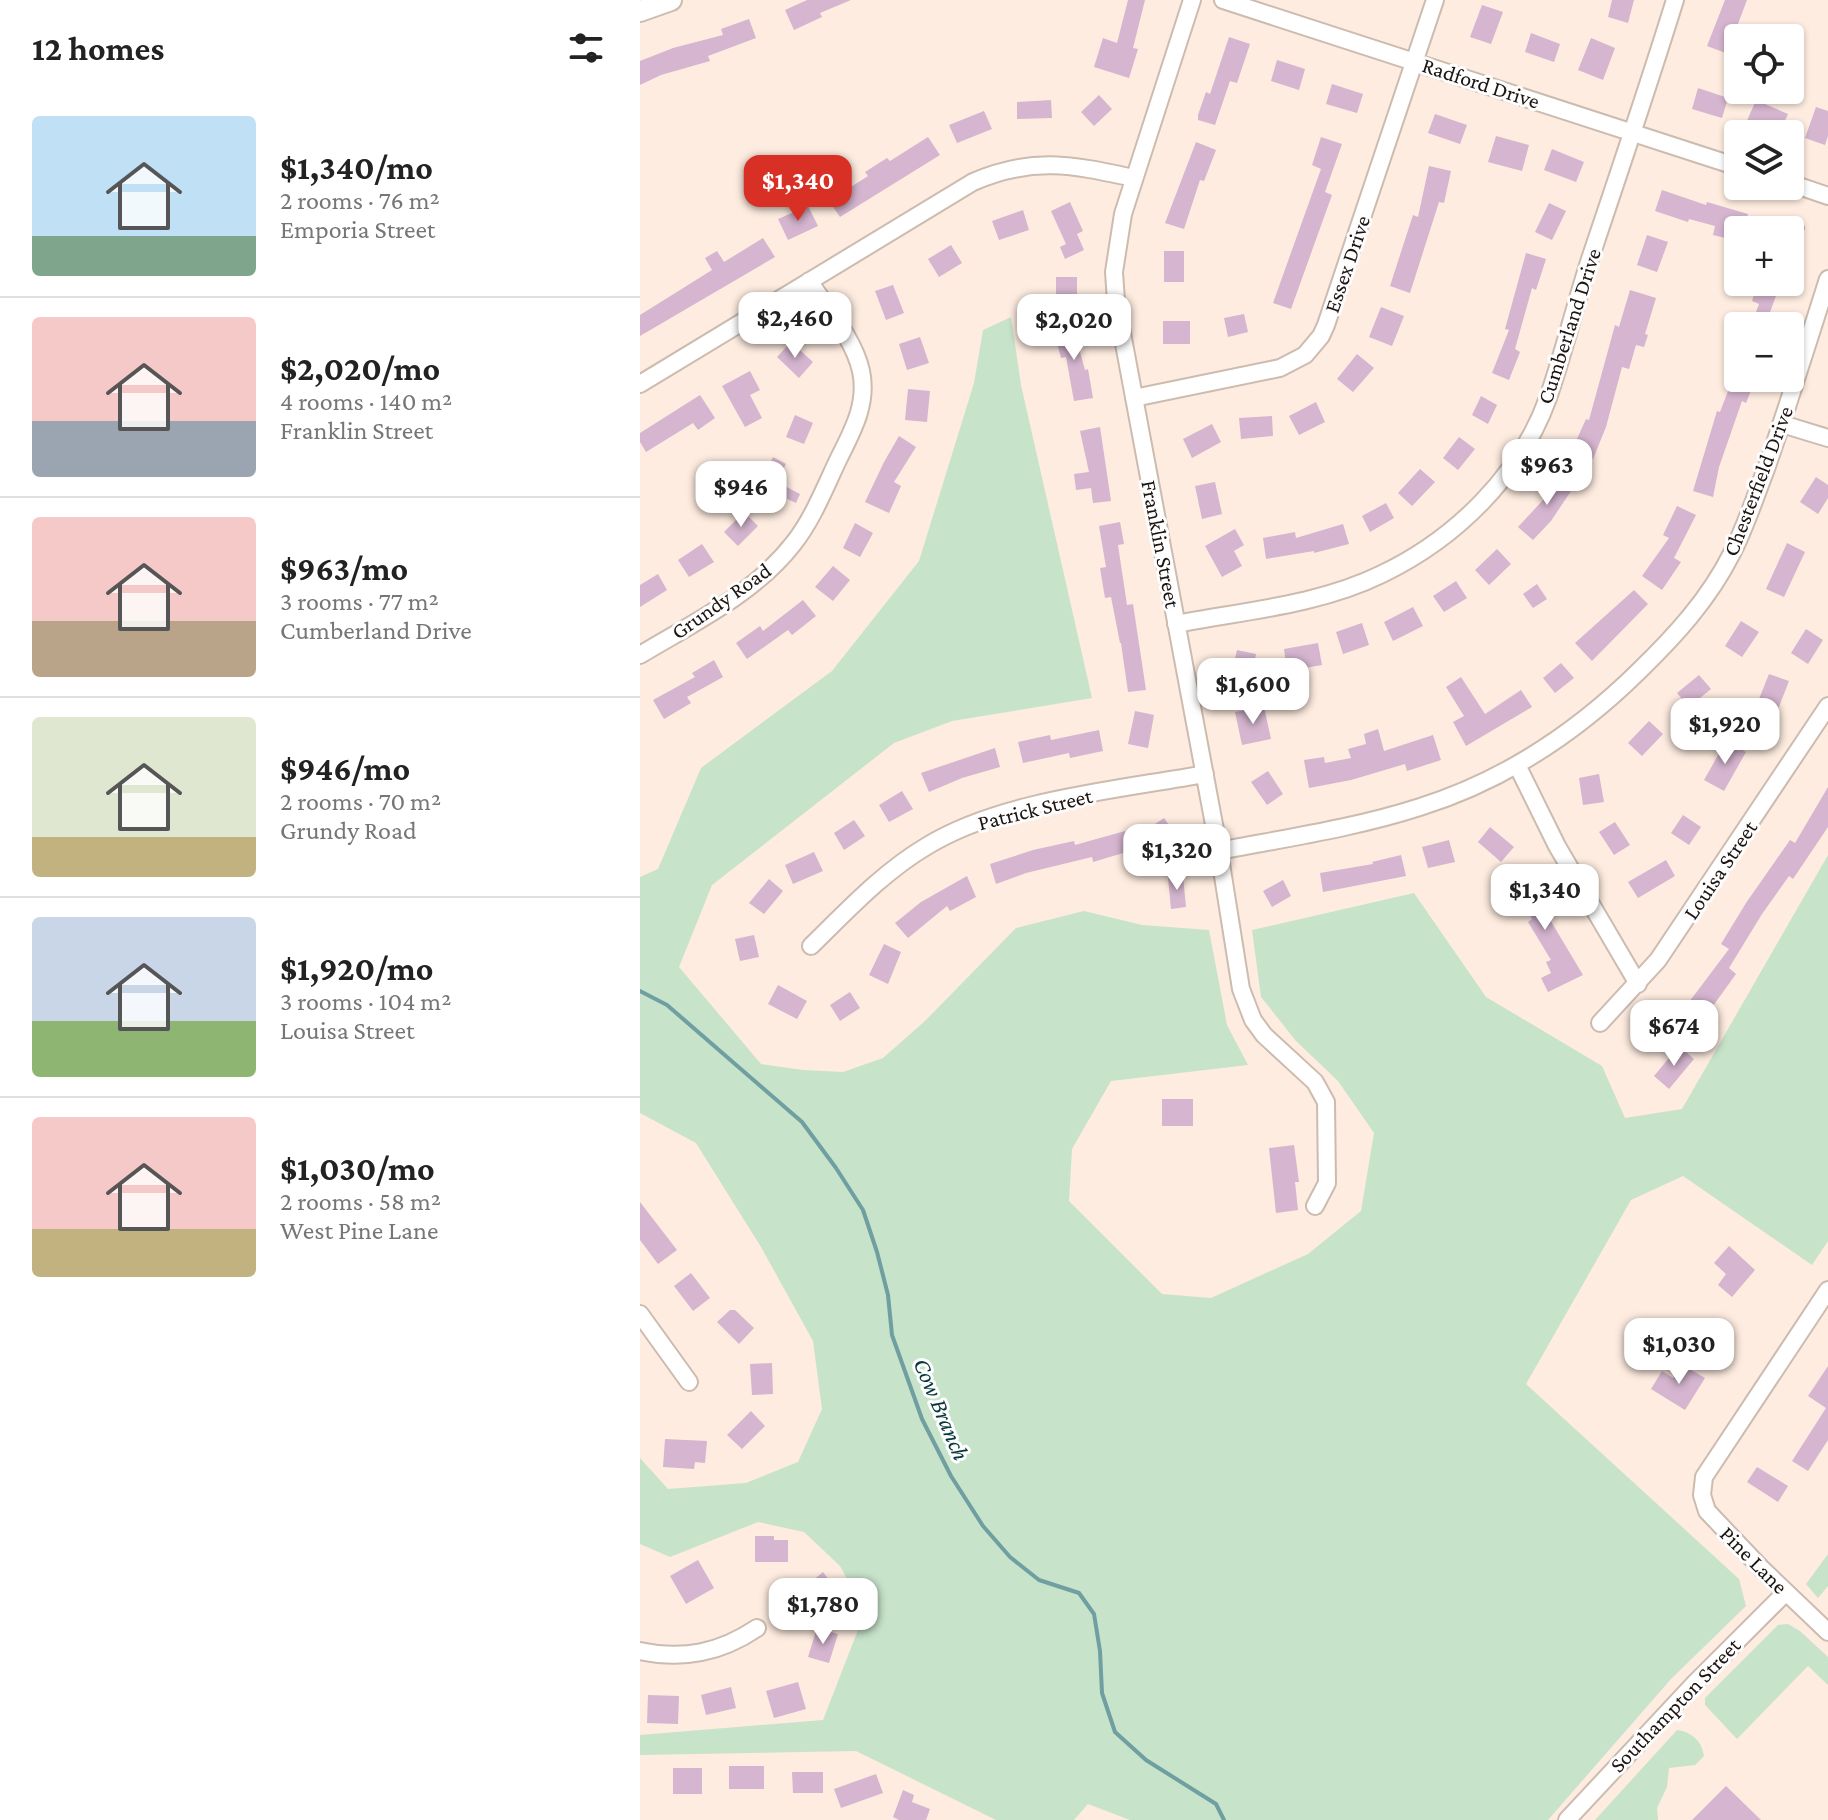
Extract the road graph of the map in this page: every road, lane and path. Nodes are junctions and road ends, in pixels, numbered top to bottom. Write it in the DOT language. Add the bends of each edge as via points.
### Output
graph roads {
  1 [pos="671,0"];
  2 [pos="1192,0"];
  3 [pos="1223,0"];
  4 [pos="1435,0"];
  5 [pos="1675,0"];
  6 [pos="640,11"];
  7 [pos="1415,62"];
  8 [pos="1633,133"];
  9 [pos="1724,162"];
  10 [pos="1134,178"];
  11 [pos="1804,188"];
  12 [pos="1828,196"];
  13 [pos="1828,279"];
  14 [pos="809,281"];
  15 [pos="640,384"];
  16 [pos="1134,398"];
  17 [pos="1782,424"];
  18 [pos="1828,438"];
  19 [pos="1176,624"];
  20 [pos="640,655"];
  21 [pos="1828,706"];
  22 [pos="1517,765"];
  23 [pos="1205,774"];
  24 [pos="1219,851"];
  25 [pos="811,946"];
  26 [pos="1638,984"];
  27 [pos="1600,1023"];
  28 [pos="1315,1206"];
  29 [pos="1828,1290"];
  30 [pos="640,1314"];
  31 [pos="689,1382"];
  32 [pos="1786,1592"];
  33 [pos="757,1628"];
  34 [pos="1828,1632"];
  35 [pos="640,1651"];
  36 [pos="1567,1820"];
  1 -- 6 [label="street"];
  2 -- 10 [label="street, Franklin Street"];
  3 -- 7 [label="street, Radford Drive"];
  4 -- 7 [label="street, Essex Drive"];
  5 -- 8 [label="street, Cumberland Drive"];
  7 -- 8 [label="street, Radford Drive"];
  7 -- 16 [label="street, Essex Drive" via="1326,325 1314,346 1280,368"];
  8 -- 9 [label="street, Radford Drive"];
  8 -- 19 [label="street, Cumberland Drive" via="1547,400 1526,443 1486,498 1431,546 1358,584 1313,599"];
  10 -- 14 [label="street" via="1048,163 995,172"];
  10 -- 16 [label="street, Franklin Street" via="1114,272"];
  11 -- 12 [label="street"];
  13 -- 17 [label="street, Chesterfield Drive"];
  14 -- 15 [label="street"];
  14 -- 20 [label="street, Grundy Road" via="857,358 863,389 858,420 809,519 775,564 754,583"];
  16 -- 19 [label="street, Franklin Street"];
  17 -- 18 [label="street"];
  17 -- 22 [label="street, Chesterfield Drive" via="1731,555 1690,618 1614,695"];
  19 -- 23 [label="street, Franklin Street"];
  21 -- 26 [label="street, Louisa Street" via="1689,918"];
  22 -- 24 [label="street, Chesterfield Drive" via="1421,807"];
  22 -- 26 [label="street" via="1557,846"];
  23 -- 24 [label="street, Franklin Street"];
  23 -- 25 [label="street, Patrick Street" via="1028,806 952,832 900,863"];
  24 -- 28 [label="street, Franklin Street" via="1245,1003 1264,1035 1315,1082 1326,1102 1327,1183"];
  26 -- 27 [label="street, Louisa Street"];
  29 -- 32 [label="street, Pine Lane" via="1704,1477 1707,1511"];
  30 -- 31 [label="street"];
  32 -- 34 [label="street, Pine Lane"];
  32 -- 36 [label="street, Southampton Street"];
  33 -- 35 [label="street" via="702,1653"];
}
